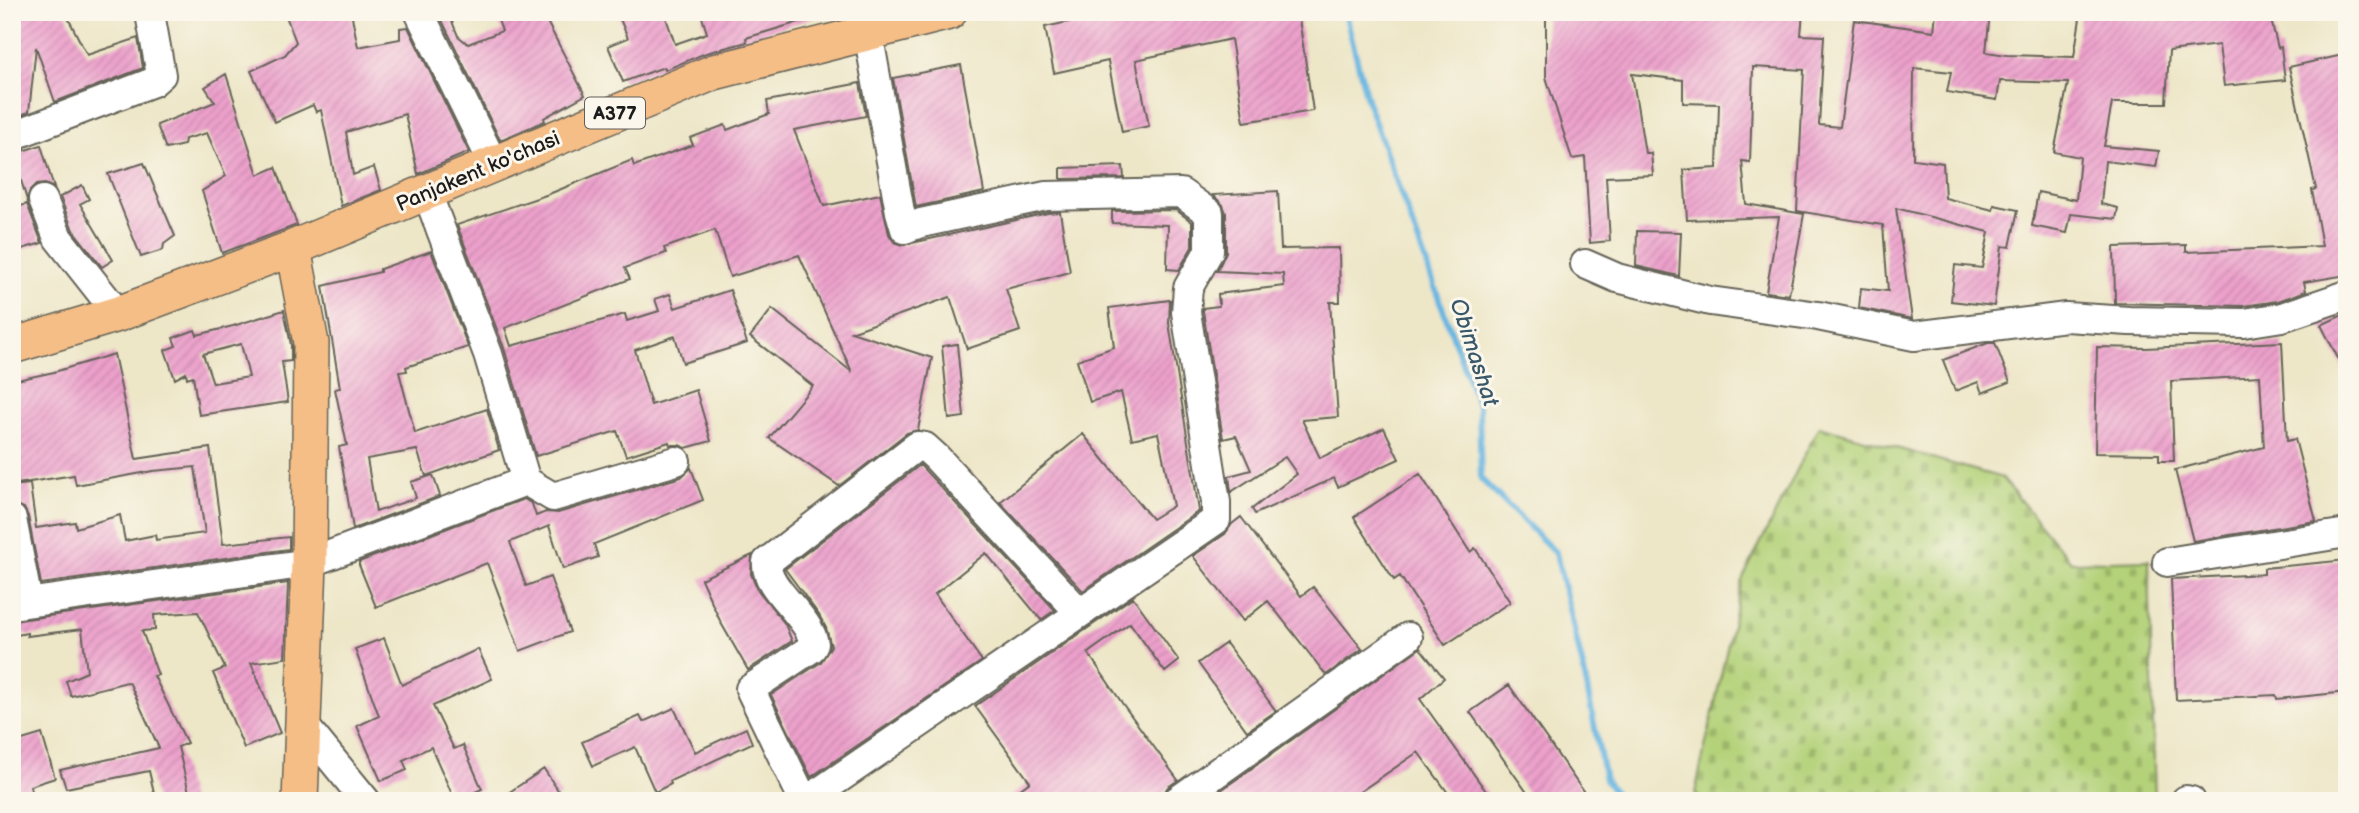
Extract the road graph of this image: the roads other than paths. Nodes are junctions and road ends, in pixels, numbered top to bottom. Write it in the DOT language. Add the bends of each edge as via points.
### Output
graph roads {
  1 [pos="419,12"];
  2 [pos="949,12"];
  3 [pos="151,19"];
  4 [pos="868,32"];
  5 [pos="12,136"];
  6 [pos="494,165"];
  7 [pos="428,193"];
  8 [pos="43,200"];
  9 [pos="293,248"];
  10 [pos="1585,264"];
  11 [pos="2347,295"];
  12 [pos="118,314"];
  13 [pos="12,346"];
  14 [pos="676,461"];
  15 [pos="526,481"];
  16 [pos="12,519"];
  17 [pos="2347,533"];
  18 [pos="2167,562"];
  19 [pos="309,563"];
  20 [pos="20,603"];
  21 [pos="1080,612"];
  22 [pos="1408,637"];
  23 [pos="303,724"];
  24 [pos="300,801"];
  25 [pos="366,801"];
  26 [pos="805,801"];
  27 [pos="1177,801"];
  1 -- 6 [label="street"];
  2 -- 4 [label="main road, Panjakent ko'chasi / A377"];
  3 -- 5 [label="street" via="160,66 160,75 153,82"];
  4 -- 6 [label="main road, Panjakent ko'chasi / A377" via="713,72"];
  4 -- 21 [label="street" via="905,229 1046,196 1181,193 1209,213 1209,251 1188,288 1186,312 1216,520"];
  6 -- 7 [label="main road, Panjakent ko'chasi / A377"];
  7 -- 9 [label="main road, Panjakent ko'chasi / A377"];
  7 -- 15 [label="street" via="488,354"];
  8 -- 12 [label="street" via="58,238"];
  9 -- 12 [label="main road, Panjakent ko'chasi"];
  9 -- 19 [label="main road" via="311,343"];
  10 -- 11 [label="street" via="1617,278 1710,301 1914,336 2066,317 2244,323 2282,317"];
  12 -- 13 [label="main road, Panjakent ko'chasi"];
  14 -- 15 [label="street" via="553,497"];
  15 -- 19 [label="street"];
  16 -- 20 [label="street"];
  17 -- 18 [label="street"];
  19 -- 20 [label="street"];
  19 -- 23 [label="main road"];
  21 -- 26 [label="street"];
  21 -- 26 [label="street" via="937,458 917,446 767,562 769,574 814,644 750,689"];
  22 -- 27 [label="street"];
  23 -- 24 [label="main road"];
  23 -- 25 [label="street"];
}
